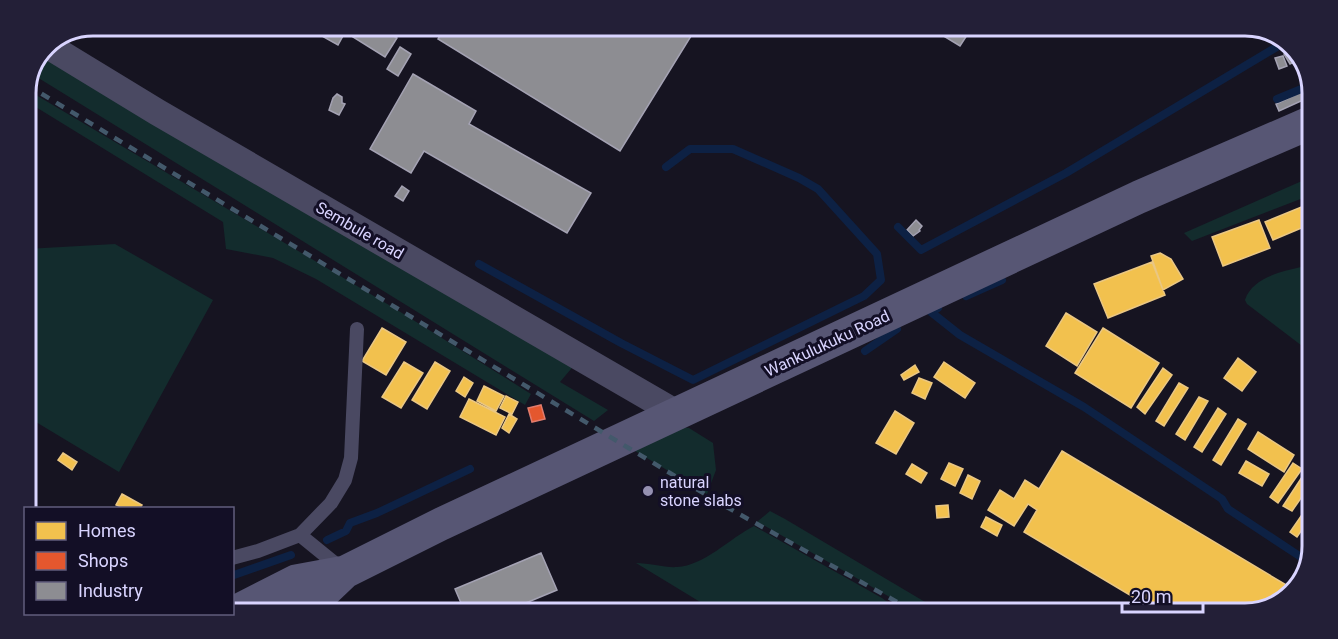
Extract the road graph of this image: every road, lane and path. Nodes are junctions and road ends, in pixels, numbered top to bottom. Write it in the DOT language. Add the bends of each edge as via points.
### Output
graph roads {
  1 [pos="55,50"];
  2 [pos="1302,126"];
  3 [pos="357,329"];
  4 [pos="676,413"];
  5 [pos="300,535"];
  6 [pos="234,557"];
  7 [pos="345,572"];
  8 [pos="251,603"];
  9 [pos="312,603"];
  1 -- 4 [label="street, Sembule road"];
  2 -- 4 [label="main road, Wankulukuku Road" via="1129,202"];
  3 -- 5 [label="lane" via="351,458 345,480 331,503"];
  4 -- 7 [label="main road, Wankulukuku Road"];
  5 -- 6 [label="lane"];
  5 -- 7 [label="lane"];
  7 -- 8 [label="main road, Wankulukuku Road" via="296,580"];
  7 -- 9 [label="main road, Wankulukuku Road"];
}
